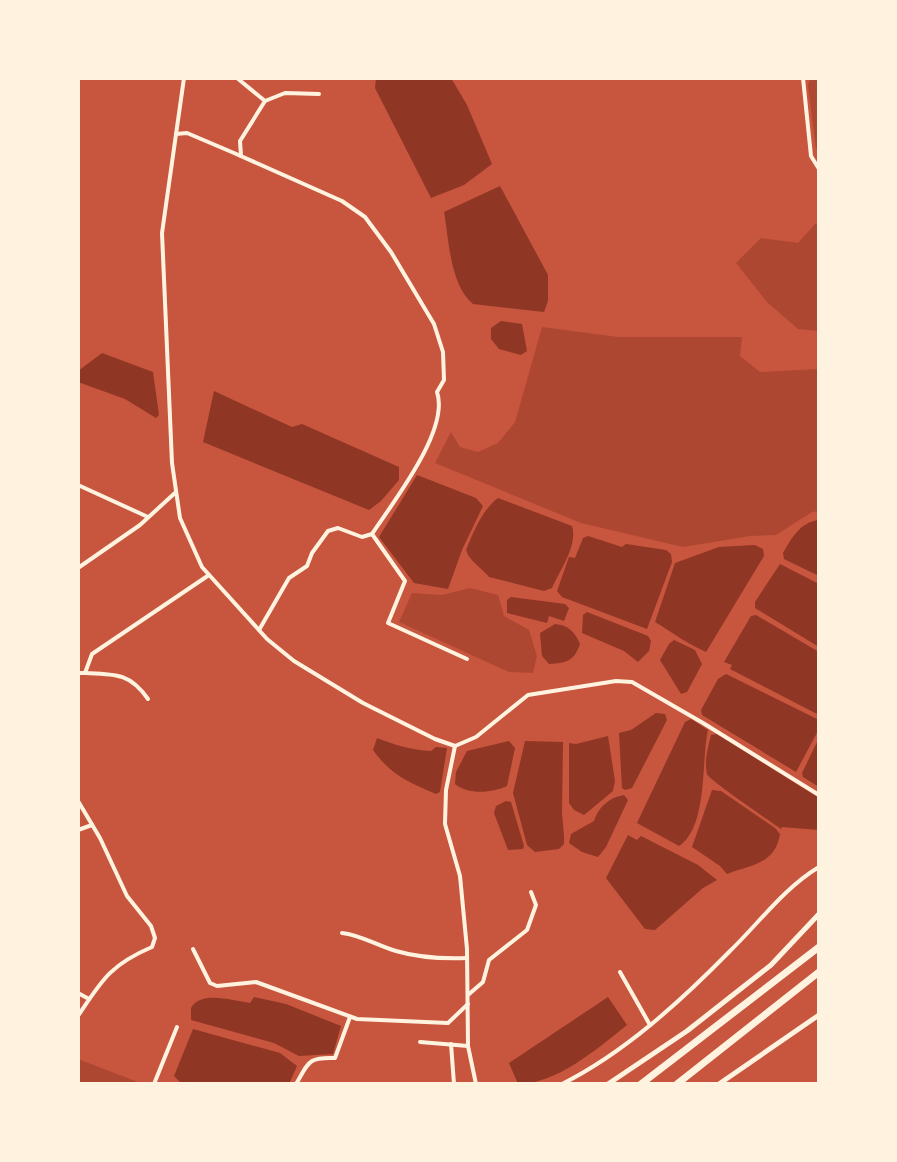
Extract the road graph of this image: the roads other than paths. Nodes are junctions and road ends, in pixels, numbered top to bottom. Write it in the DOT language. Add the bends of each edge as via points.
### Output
graph roads {
  1 [pos="184,78"];
  2 [pos="237,78"];
  3 [pos="803,78"];
  4 [pos="319,94"];
  5 [pos="265,101"];
  6 [pos="176,134"];
  7 [pos="241,156"];
  8 [pos="819,169"];
  9 [pos="78,485"];
  10 [pos="176,492"];
  11 [pos="148,517"];
  12 [pos="372,534"];
  13 [pos="78,568"];
  14 [pos="209,575"];
  15 [pos="259,630"];
  16 [pos="467,659"];
  17 [pos="78,673"];
  18 [pos="85,673"];
  19 [pos="148,699"];
  20 [pos="455,746"];
  21 [pos="819,795"];
  22 [pos="78,801"];
  23 [pos="92,825"];
  24 [pos="78,830"];
  25 [pos="819,867"];
  26 [pos="531,892"];
  27 [pos="819,914"];
  28 [pos="342,933"];
  29 [pos="819,947"];
  30 [pos="193,949"];
  31 [pos="467,958"];
  32 [pos="620,972"];
  33 [pos="819,972"];
  34 [pos="78,993"];
  35 [pos="468,995"];
  36 [pos="89,999"];
  37 [pos="468,1004"];
  38 [pos="819,1015"];
  39 [pos="78,1016"];
  40 [pos="350,1017"];
  41 [pos="650,1025"];
  42 [pos="177,1027"];
  43 [pos="420,1042"];
  44 [pos="451,1044"];
  45 [pos="468,1046"];
  46 [pos="154,1084"];
  47 [pos="296,1084"];
  48 [pos="454,1084"];
  49 [pos="476,1084"];
  50 [pos="562,1084"];
  51 [pos="608,1084"];
  52 [pos="641,1084"];
  53 [pos="677,1084"];
  54 [pos="719,1084"];
  1 -- 6 [label="street"];
  2 -- 5 [label="street"];
  3 -- 8 [label="street" via="811,156"];
  4 -- 5 [label="street" via="285,93"];
  5 -- 7 [label="street" via="240,141"];
  6 -- 7 [label="street" via="187,133"];
  6 -- 10 [label="street" via="162,233"];
  7 -- 12 [label="street" via="342,201 365,217 434,324 443,352 438,419 422,456"];
  9 -- 11 [label="street"];
  10 -- 11 [label="street"];
  10 -- 14 [label="street" via="180,518"];
  11 -- 13 [label="street"];
  12 -- 15 [label="street" via="328,531 307,566 289,578"];
  12 -- 16 [label="street" via="405,581 388,623"];
  14 -- 15 [label="street"];
  14 -- 18 [label="street" via="92,654"];
  15 -- 20 [label="street" via="294,661 363,703"];
  17 -- 18 [label="street"];
  18 -- 19 [label="street" via="127,677"];
  20 -- 21 [label="street" via="476,737 528,695 632,682"];
  20 -- 31 [label="street" via="445,824 460,876"];
  22 -- 23 [label="street"];
  23 -- 24 [label="street"];
  23 -- 36 [label="street" via="127,896 155,938 152,947 111,970"];
  25 -- 41 [label="street" via="802,877"];
  26 -- 35 [label="street" via="536,905 527,930 489,960 483,982"];
  27 -- 51 [label="main road" via="771,965"];
  28 -- 31 [label="street" via="430,959"];
  29 -- 52 [label="highway"];
  30 -- 40 [label="street" via="210,983 256,982"];
  31 -- 35 [label="street"];
  32 -- 41 [label="street"];
  33 -- 53 [label="highway"];
  34 -- 36 [label="street"];
  35 -- 37 [label="street"];
  36 -- 39 [label="street"];
  37 -- 40 [label="street" via="448,1023"];
  37 -- 45 [label="street"];
  38 -- 54 [label="main road"];
  40 -- 47 [label="street" via="335,1058 315,1058"];
  41 -- 50 [label="street"];
  42 -- 46 [label="street"];
  43 -- 44 [label="street"];
  44 -- 45 [label="street"];
  44 -- 48 [label="street"];
  45 -- 49 [label="street"];
}
